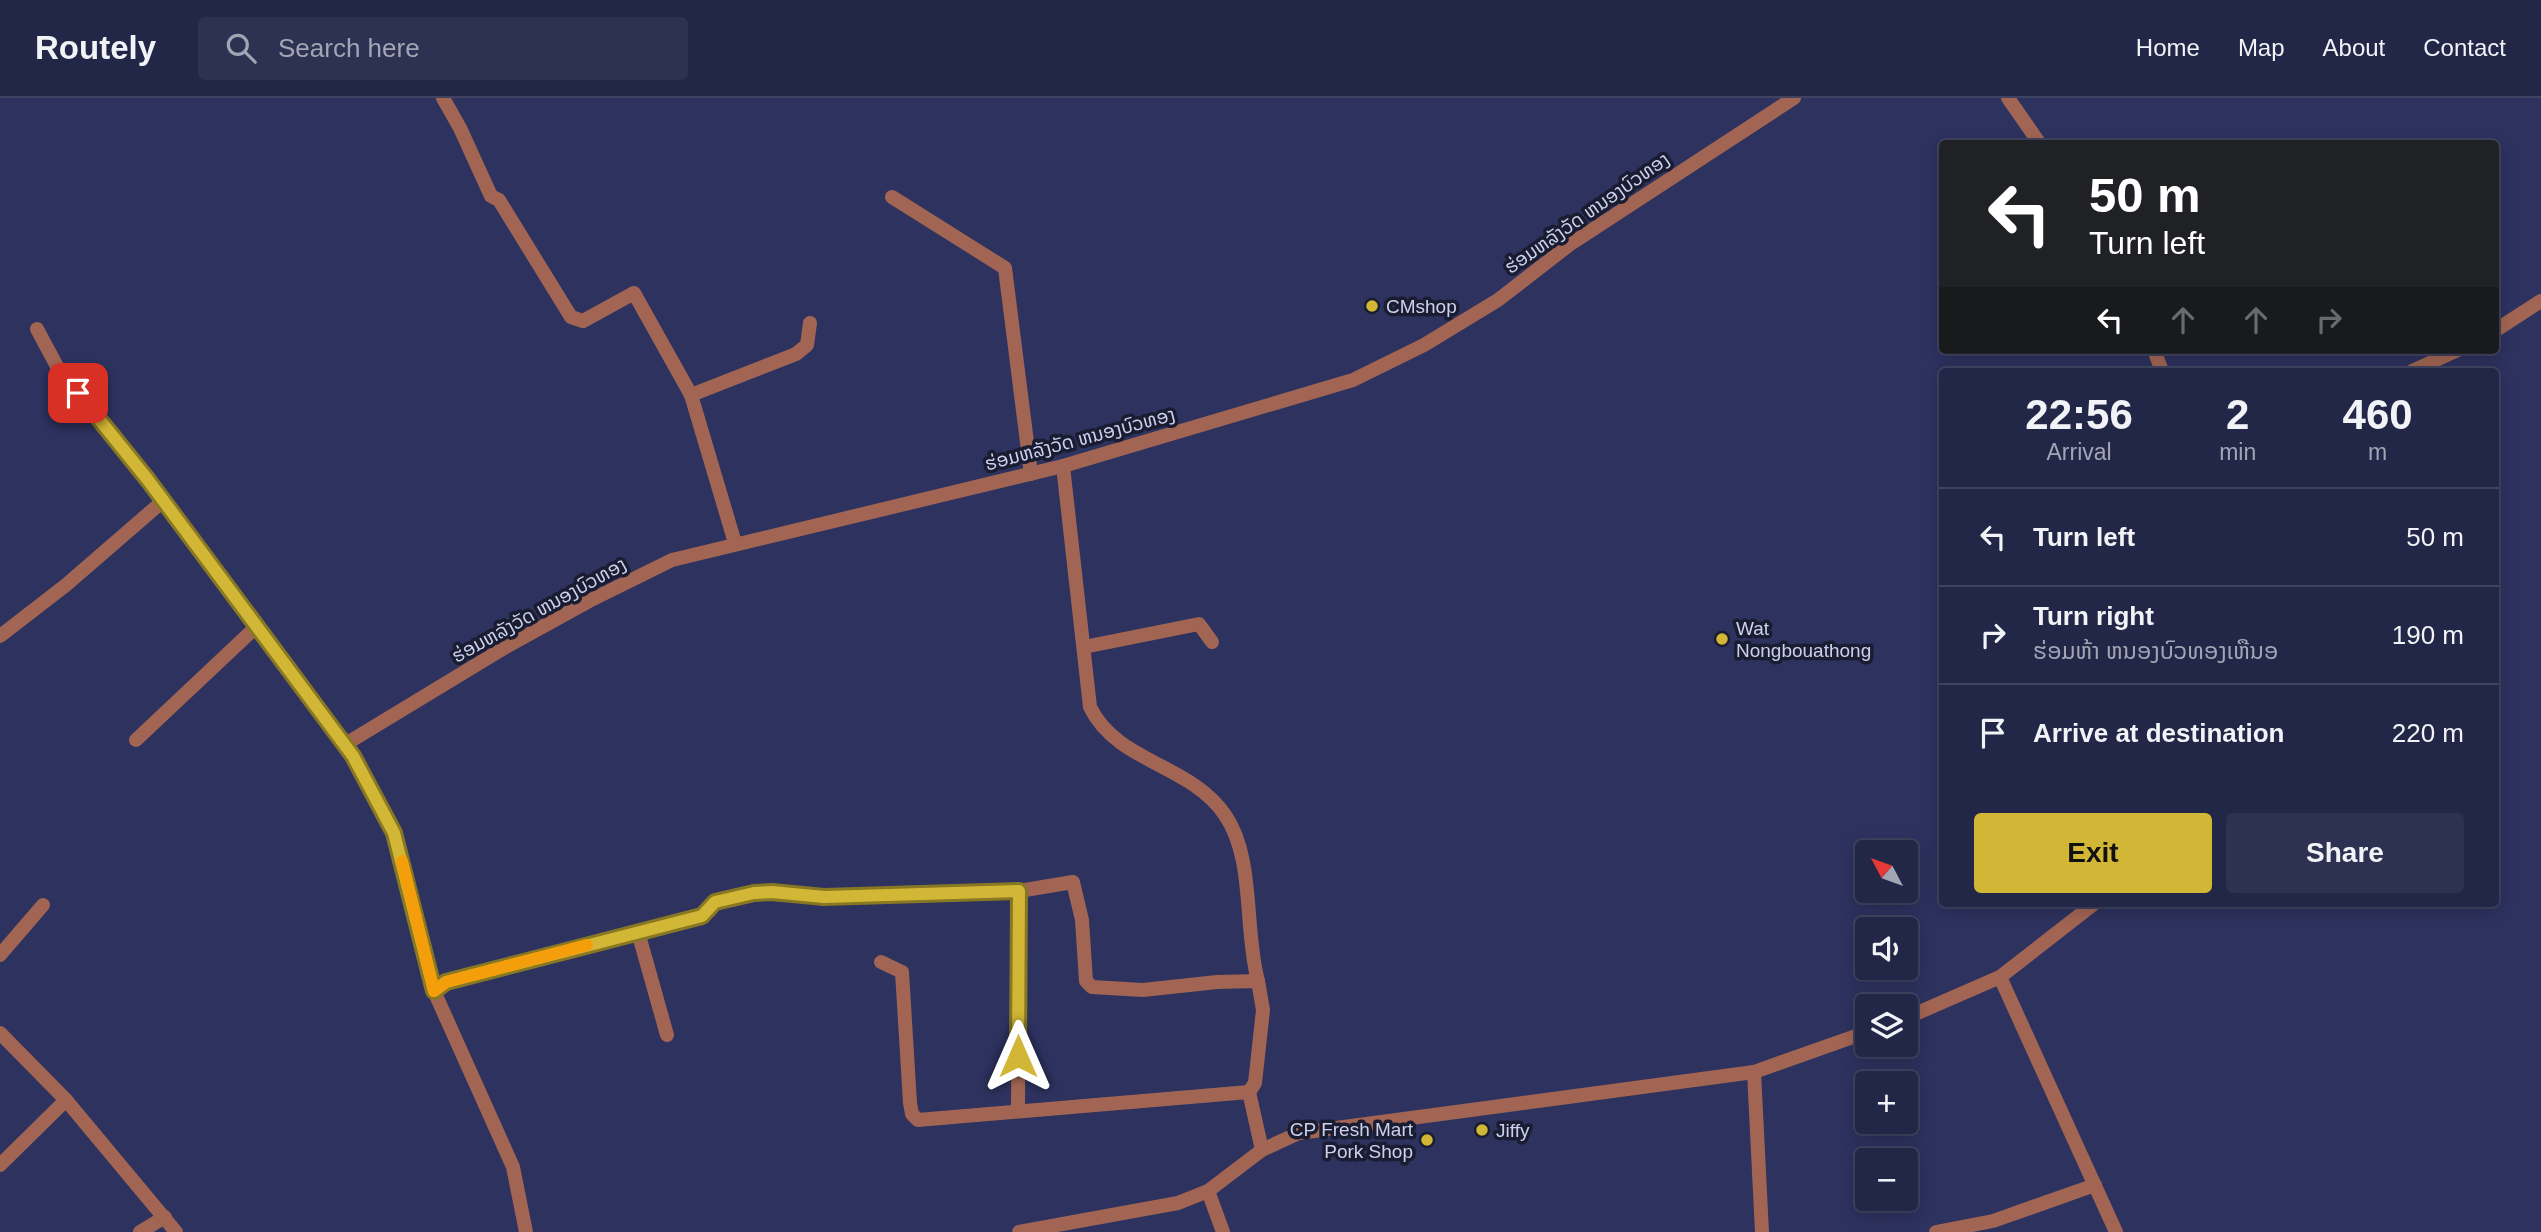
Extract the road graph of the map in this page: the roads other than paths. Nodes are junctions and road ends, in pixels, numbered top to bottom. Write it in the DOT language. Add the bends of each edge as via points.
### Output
graph roads {
  1 [pos="443,98"];
  2 [pos="1794,98"];
  3 [pos="2008,98"];
  4 [pos="2037,140"];
  5 [pos="892,197"];
  6 [pos="2541,301"];
  7 [pos="810,323"];
  8 [pos="2499,328"];
  9 [pos="37,329"];
  10 [pos="2449,354"];
  11 [pos="2419,368"];
  12 [pos="691,395"];
  13 [pos="1063,466"];
  14 [pos="1031,474"];
  15 [pos="163,501"];
  16 [pos="735,543"];
  17 [pos="257,626"];
  18 [pos="0,636"];
  19 [pos="1212,642"];
  20 [pos="1084,647"];
  21 [pos="136,740"];
  22 [pos="344,745"];
  23 [pos="1019,891"];
  24 [pos="43,905"];
  25 [pos="2090,907"];
  26 [pos="638,932"];
  27 [pos="0,955"];
  28 [pos="881,962"];
  29 [pos="2000,977"];
  30 [pos="1258,981"];
  31 [pos="434,991"];
  32 [pos="1918,1013"];
  33 [pos="0,1033"];
  34 [pos="667,1035"];
  35 [pos="1855,1036"];
  36 [pos="1754,1072"];
  37 [pos="1249,1092"];
  38 [pos="66,1100"];
  39 [pos="1018,1111"];
  40 [pos="1262,1150"];
  41 [pos="0,1165"];
  42 [pos="2095,1185"];
  43 [pos="1208,1191"];
  44 [pos="165,1217"];
  45 [pos="140,1232"];
  46 [pos="176,1232"];
  47 [pos="526,1232"];
  48 [pos="1019,1232"];
  49 [pos="1223,1232"];
  50 [pos="1762,1232"];
  51 [pos="1936,1232"];
  52 [pos="2116,1232"];
  1 -- 12 [label="street" via="491,196 499,200 571,317 583,321 634,293"];
  2 -- 13 [label="street, ຮ່ອມຫລັງວັດ ຫນອງບົວທອງ" via="1569,245 1498,300 1424,345 1353,380"];
  3 -- 4 [label="street"];
  5 -- 14 [label="street" via="1006,268"];
  6 -- 8 [label="street"];
  7 -- 12 [label="street" via="807,345 796,354"];
  9 -- 15 [label="street" via="60,372"];
  10 -- 11 [label="street"];
  12 -- 16 [label="street"];
  13 -- 14 [label="street, ຮ່ອມຫລັງວັດ ຫນອງບົວທອງ"];
  13 -- 20 [label="street"];
  14 -- 16 [label="street, ຮ່ອມຫລັງວັດ ຫນອງບົວທອງ"];
  15 -- 17 [label="street"];
  15 -- 18 [label="street"];
  16 -- 22 [label="street, ຮ່ອມຫລັງວັດ ຫນອງບົວທອງ" via="672,560 589,601"];
  17 -- 21 [label="street"];
  17 -- 22 [label="street"];
  19 -- 20 [label="street" via="1199,624"];
  20 -- 30 [label="street" via="1090,707 1099,723 1128,748 1196,784 1226,816 1241,852"];
  22 -- 31 [label="street" via="394,833"];
  23 -- 26 [label="street" via="824,897 754,893 715,902 702,916"];
  23 -- 30 [label="street" via="1073,882 1082,920 1086,981 1092,986 1143,990"];
  23 -- 39 [label="street"];
  24 -- 27 [label="street"];
  25 -- 29 [label="street"];
  26 -- 31 [label="street" via="446,982"];
  26 -- 34 [label="street"];
  28 -- 39 [label="street" via="902,972 912,1114 918,1120"];
  29 -- 32 [label="street"];
  29 -- 42 [label="street"];
  30 -- 37 [label="street" via="1264,1010 1255,1083"];
  31 -- 47 [label="street" via="513,1167"];
  33 -- 38 [label="street"];
  35 -- 36 [label="street"];
  36 -- 40 [label="street" via="1299,1133"];
  36 -- 50 [label="street"];
  37 -- 39 [label="street"];
  37 -- 40 [label="street"];
  38 -- 41 [label="street"];
  38 -- 44 [label="street"];
  40 -- 43 [label="street"];
  42 -- 51 [label="street" via="1993,1220"];
  42 -- 52 [label="street"];
  43 -- 48 [label="street" via="1178,1203"];
  43 -- 49 [label="street"];
  44 -- 45 [label="street"];
  44 -- 46 [label="street"];
}
